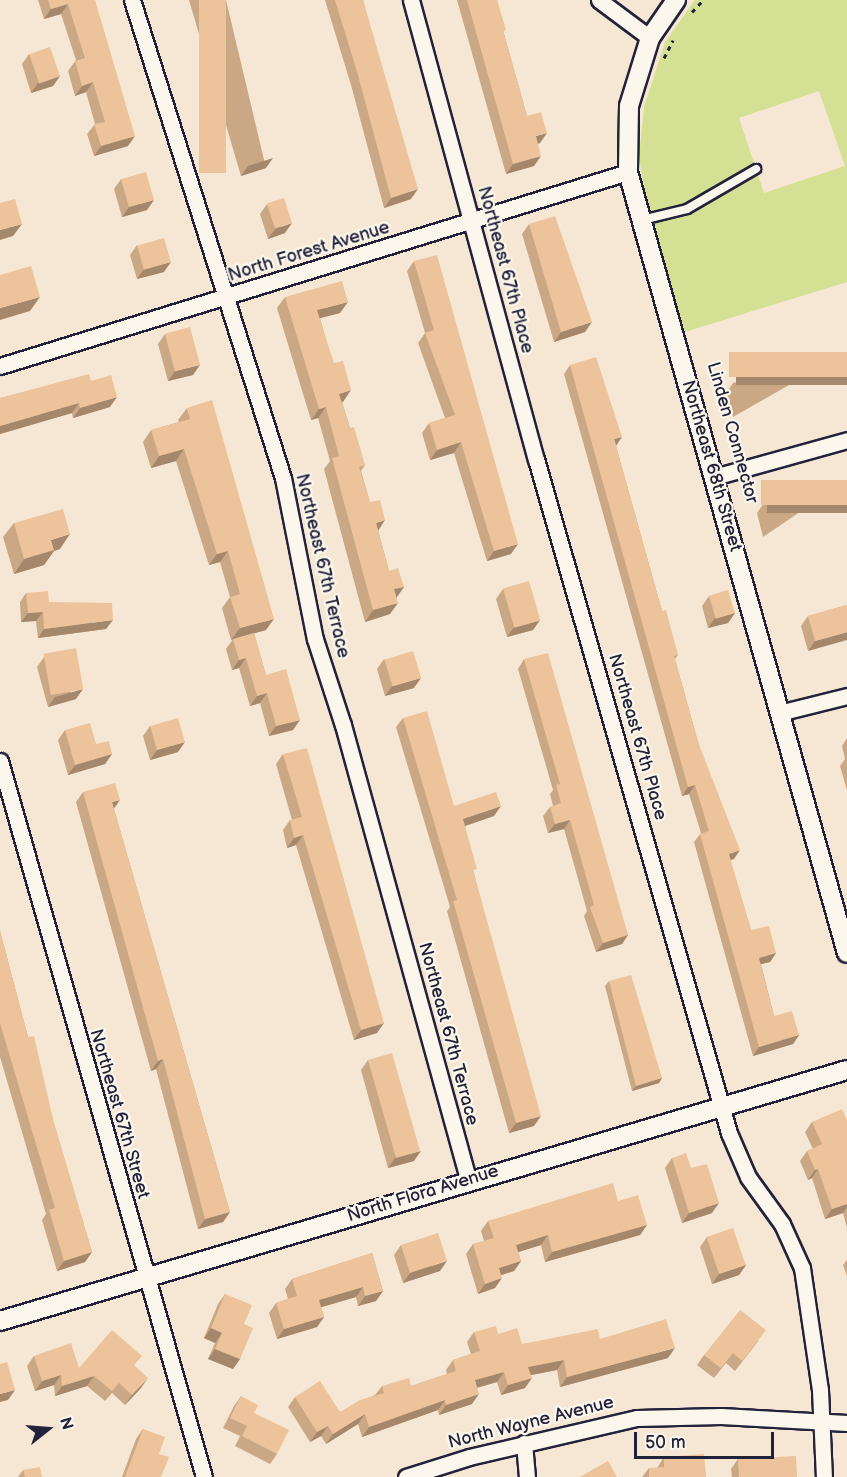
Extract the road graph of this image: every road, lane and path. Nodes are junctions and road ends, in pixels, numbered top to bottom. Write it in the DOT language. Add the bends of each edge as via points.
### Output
graph roads {
  1 [pos="132,0"];
  2 [pos="411,0"];
  3 [pos="599,0"];
  4 [pos="676,0"];
  5 [pos="703,0"];
  6 [pos="690,16"];
  7 [pos="679,31"];
  8 [pos="651,38"];
  9 [pos="663,60"];
  10 [pos="756,169"];
  11 [pos="628,172"];
  12 [pos="642,220"];
  13 [pos="472,222"];
  14 [pos="224,298"];
  15 [pos="0,366"];
  16 [pos="847,440"];
  17 [pos="714,477"];
  18 [pos="847,696"];
  19 [pos="779,713"];
  20 [pos="0,760"];
  21 [pos="847,953"];
  22 [pos="847,1071"];
  23 [pos="724,1106"];
  24 [pos="468,1180"];
  25 [pos="145,1278"];
  26 [pos="0,1322"];
  27 [pos="822,1422"];
  28 [pos="847,1424"];
  29 [pos="524,1443"];
  30 [pos="204,1477"];
  31 [pos="406,1477"];
  32 [pos="527,1477"];
  33 [pos="824,1477"];
  1 -- 14 [label="street, Northeast 67th Terrace"];
  2 -- 13 [label="street, Northeast 67th Place"];
  3 -- 8 [label="street"];
  4 -- 8 [label="street, Northeast 68th Street"];
  5 -- 6 [label="path"];
  7 -- 9 [label="path"];
  8 -- 11 [label="street, Northeast 68th Street" via="629,106"];
  10 -- 12 [label="lane" via="687,209"];
  11 -- 12 [label="street, Northeast 68th Street"];
  11 -- 13 [label="street, North Forest Avenue"];
  12 -- 17 [label="street, Northeast 68th Street"];
  13 -- 14 [label="street, North Forest Avenue"];
  13 -- 23 [label="street, Northeast 67th Place"];
  14 -- 15 [label="street, North Forest Avenue"];
  14 -- 24 [label="street, Northeast 67th Terrace" via="283,478 315,639 343,725"];
  16 -- 17 [label="street"];
  17 -- 19 [label="street, Northeast 68th Street"];
  18 -- 19 [label="street"];
  19 -- 21 [label="street, Northeast 68th Street"];
  20 -- 25 [label="street, Northeast 67th Street"];
  22 -- 23 [label="street, North Flora Avenue"];
  23 -- 24 [label="street, North Flora Avenue"];
  23 -- 27 [label="street, Northeast 67th Place" via="737,1155 782,1224 802,1268"];
  24 -- 25 [label="street, North Flora Avenue"];
  25 -- 26 [label="street, North Flora Avenue"];
  25 -- 30 [label="street, Northeast 67th Street"];
  27 -- 28 [label="street, North Wayne Avenue"];
  27 -- 29 [label="street, North Wayne Avenue" via="721,1416 637,1418"];
  27 -- 33 [label="street, Northeast 67th Place"];
  29 -- 31 [label="street, North Wayne Avenue"];
  29 -- 32 [label="street"];
}
